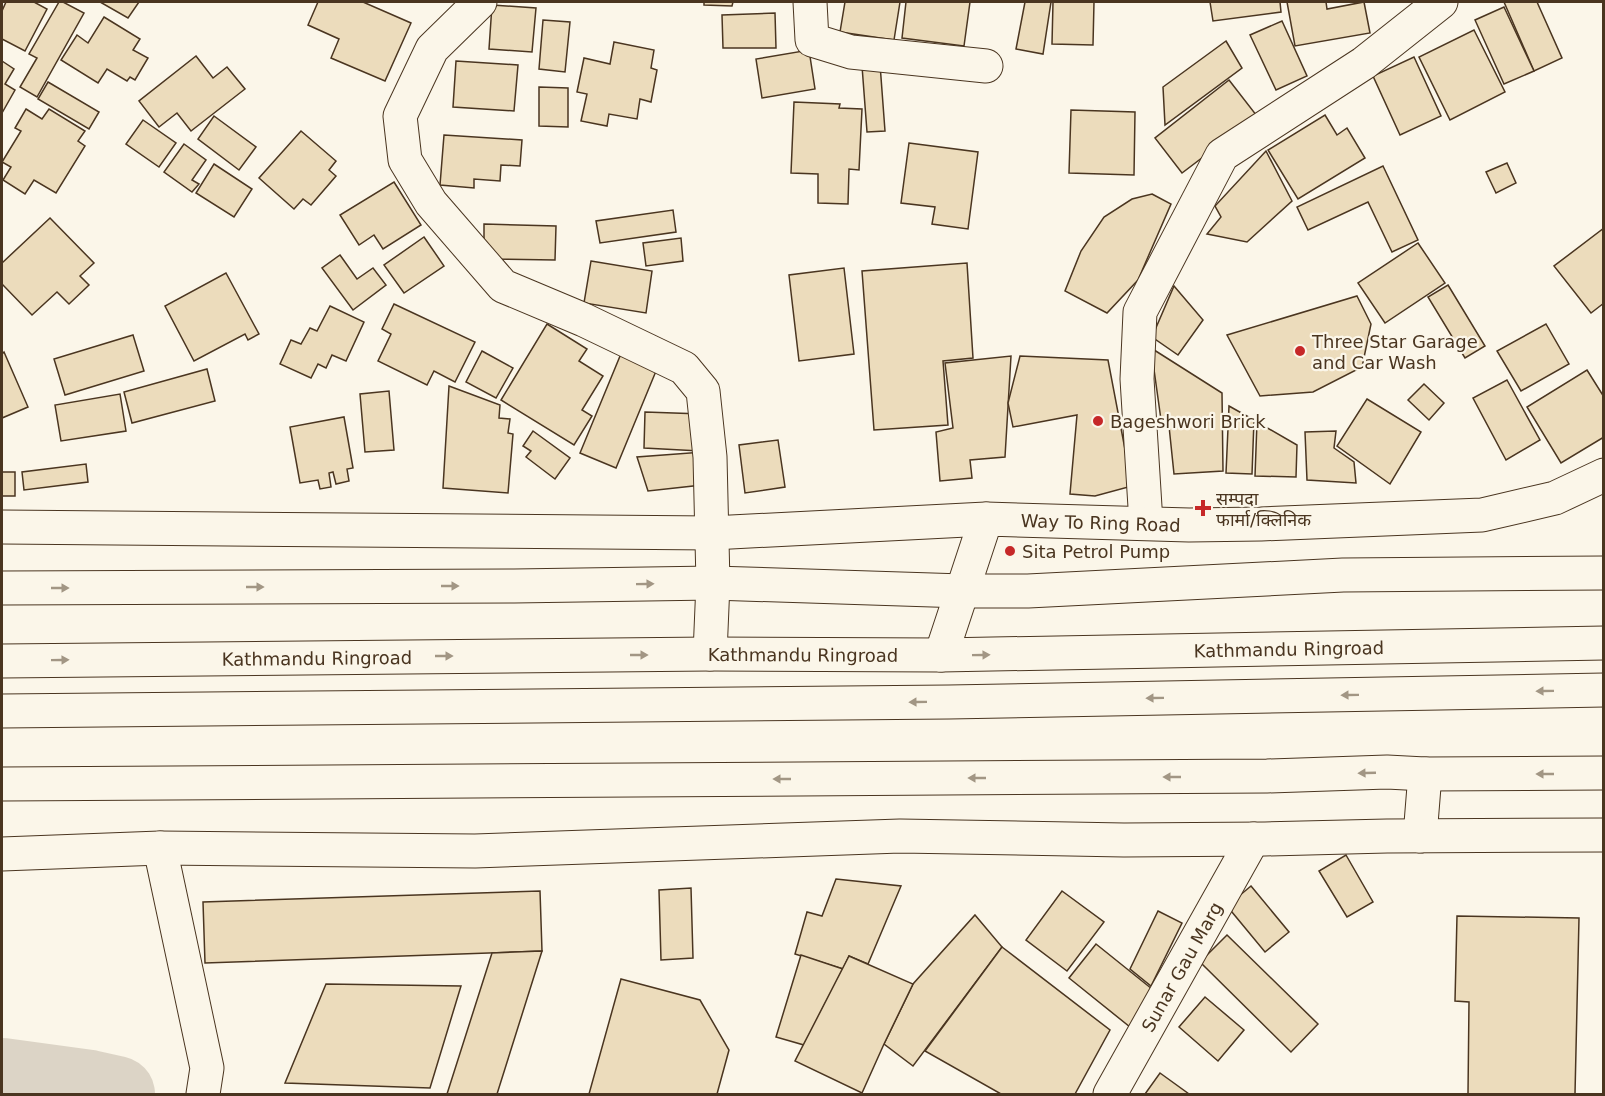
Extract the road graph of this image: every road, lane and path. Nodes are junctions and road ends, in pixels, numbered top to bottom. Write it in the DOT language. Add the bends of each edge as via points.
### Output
graph roads {
  1 [pos="480,2"];
  2 [pos="810,2"];
  3 [pos="1441,2"];
  4 [pos="986,66"];
  5 [pos="1604,475"];
  6 [pos="986,519"];
  7 [pos="1146,523"];
  8 [pos="2,527"];
  9 [pos="712,533"];
  10 [pos="1604,573"];
  11 [pos="713,583"];
  12 [pos="2,588"];
  13 [pos="963,591"];
  14 [pos="1604,643"];
  15 [pos="710,654"];
  16 [pos="941,655"];
  17 [pos="2,661"];
  18 [pos="1604,690"];
  19 [pos="2,711"];
  20 [pos="1604,773"];
  21 [pos="1425,774"];
  22 [pos="2,784"];
  23 [pos="1604,835"];
  24 [pos="1420,836"];
  25 [pos="1253,839"];
  26 [pos="160,848"];
  27 [pos="2,854"];
  28 [pos="205,1082"];
  29 [pos="1110,1095"];
  1 -- 9 [label="main road" via="432,49 404,106 400,116 405,160 431,203 503,286 684,368 703,391"];
  2 -- 4 [label="main road" via="812,40 851,52"];
  3 -- 7 [label="main road" via="1364,63 1222,155 1140,312 1137,379"];
  5 -- 7 [label="main road, Way To Ring Road" via="1556,498 1482,515 1261,524"];
  6 -- 7 [label="main road, Way To Ring Road"];
  6 -- 9 [label="main road, Way To Ring Road"];
  6 -- 13 [label="main road"];
  8 -- 9 [label="main road, Way To Ring Road"];
  9 -- 11 [label="main road"];
  10 -- 13 [label="main road" via="1343,575"];
  12 -- 11 [label="main road, one-way"];
  11 -- 13 [label="main road"];
  11 -- 15 [label="main road"];
  13 -- 16 [label="main road"];
  16 -- 14 [label="main road, Kathmandu Ringroad, one-way"];
  15 -- 16 [label="main road, Kathmandu Ringroad"];
  17 -- 15 [label="main road, Kathmandu Ringroad, one-way"];
  18 -- 19 [label="main road, one-way" via="961,702"];
  20 -- 21 [label="main road, one-way"];
  21 -- 22 [label="main road, one-way"];
  21 -- 24 [label="main road"];
  23 -- 24 [label="main road"];
  24 -- 25 [label="main road"];
  25 -- 26 [label="main road" via="900,837 475,851"];
  25 -- 29 [label="main road, Sunar Gau Marg"];
  26 -- 27 [label="main road"];
  26 -- 28 [label="main road"];
}
